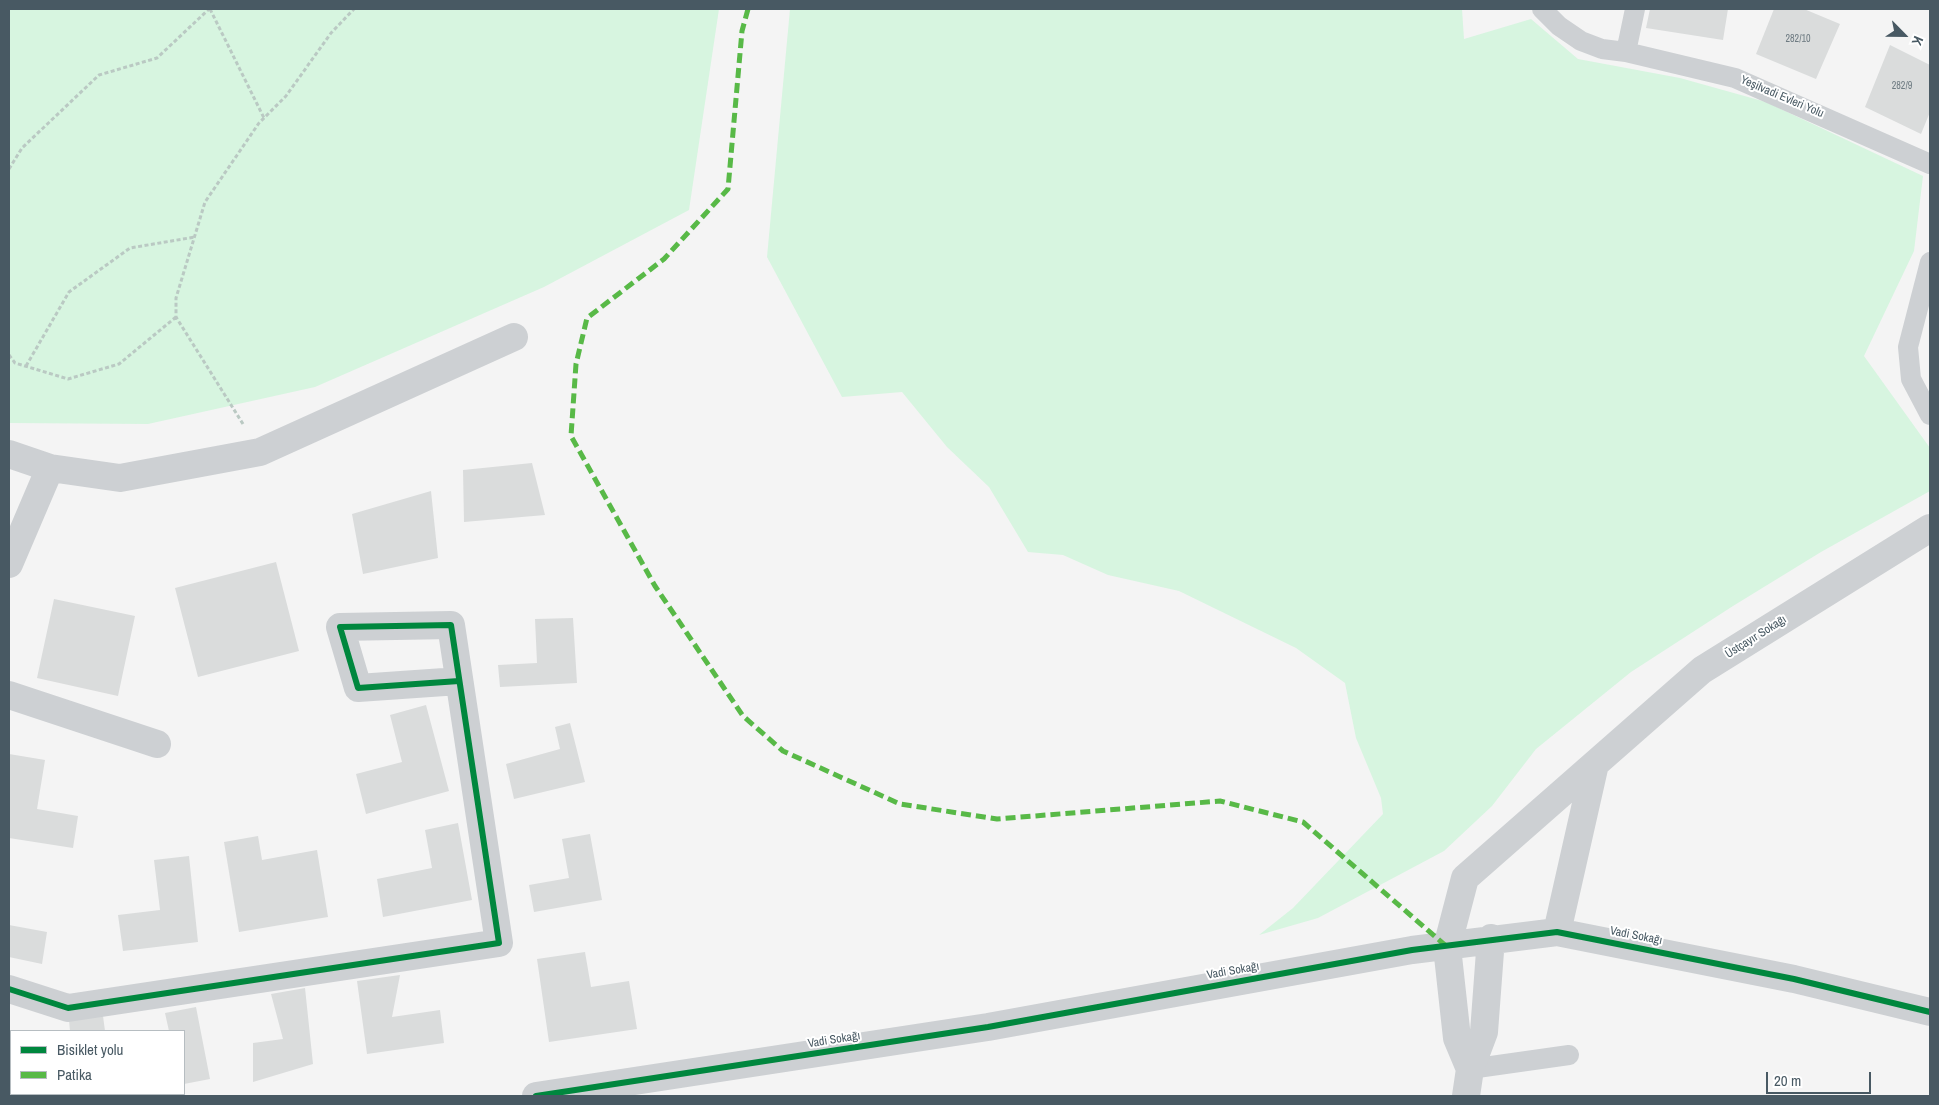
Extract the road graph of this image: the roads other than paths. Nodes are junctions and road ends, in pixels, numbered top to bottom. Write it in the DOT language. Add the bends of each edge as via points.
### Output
graph roads {
  1 [pos="1542,9"];
  2 [pos="1635,9"];
  3 [pos="1626,52"];
  4 [pos="1930,164"];
  5 [pos="1930,262"];
  6 [pos="514,337"];
  7 [pos="1930,415"];
  8 [pos="9,454"];
  9 [pos="50,468"];
  10 [pos="1930,528"];
  11 [pos="9,564"];
  12 [pos="459,680"];
  13 [pos="9,695"];
  14 [pos="157,744"];
  15 [pos="1595,764"];
  16 [pos="1557,932"];
  17 [pos="1491,938"];
  18 [pos="1448,947"];
  19 [pos="9,989"];
  20 [pos="1930,1012"];
  21 [pos="1569,1055"];
  22 [pos="1470,1069"];
  23 [pos="536,1096"];
  24 [pos="1466,1096"];
  1 -- 3 [label="lane, Yeşilvadi Evleri Yolu" via="1581,41 1602,49"];
  2 -- 3 [label="lane"];
  3 -- 4 [label="lane, Yeşilvadi Evleri Yolu" via="1735,78"];
  5 -- 7 [label="lane" via="1908,347 1911,379"];
  6 -- 9 [label="street" via="260,452 120,478"];
  8 -- 9 [label="street"];
  9 -- 11 [label="street"];
  10 -- 15 [label="street, Üstçayır Sokağı" via="1702,670"];
  12 -- 19 [label="street" via="499,943 68,1008"];
  13 -- 14 [label="street"];
  15 -- 16 [label="street"];
  15 -- 18 [label="street, Üstçayır Sokağı" via="1465,878"];
  16 -- 17 [label="street, Vadi Sokağı"];
  16 -- 20 [label="street, Vadi Sokağı" via="1794,979"];
  17 -- 18 [label="street, Vadi Sokağı"];
  17 -- 22 [label="street" via="1484,1032"];
  18 -- 22 [label="street, Üstçayır Sokağı" via="1457,1038"];
  18 -- 23 [label="street, Vadi Sokağı" via="1412,950 988,1027"];
  21 -- 22 [label="lane"];
  22 -- 24 [label="street"];
}
